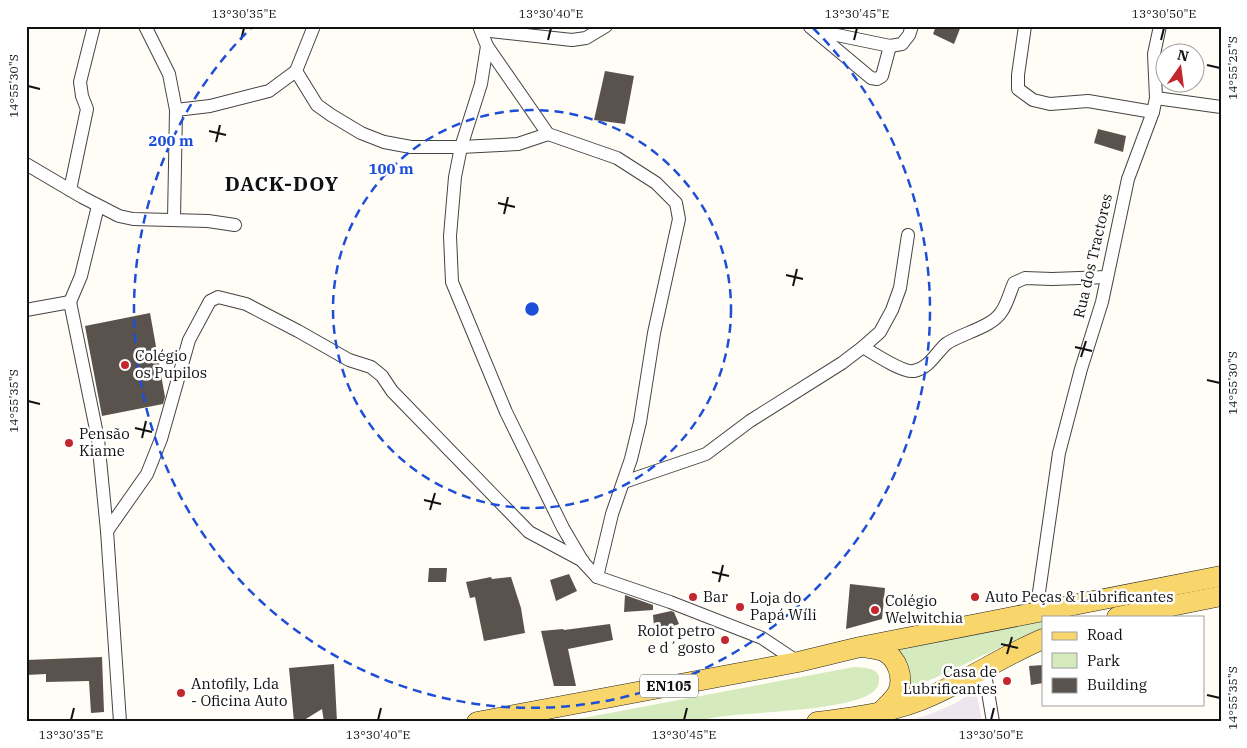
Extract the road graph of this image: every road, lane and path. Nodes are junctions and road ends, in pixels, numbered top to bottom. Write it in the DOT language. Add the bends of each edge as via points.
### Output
graph roads {
  1 [pos="94,26"];
  2 [pos="145,26"];
  3 [pos="314,26"];
  4 [pos="606,26"];
  5 [pos="810,26"];
  6 [pos="912,26"];
  7 [pos="1025,26"];
  8 [pos="1160,26"];
  9 [pos="481,28"];
  10 [pos="487,46"];
  11 [pos="890,46"];
  12 [pos="296,71"];
  13 [pos="1156,98"];
  14 [pos="1221,107"];
  15 [pos="176,110"];
  16 [pos="1153,112"];
  17 [pos="548,134"];
  18 [pos="461,147"];
  19 [pos="26,164"];
  20 [pos="70,190"];
  21 [pos="98,206"];
  22 [pos="174,220"];
  23 [pos="235,225"];
  24 [pos="908,235"];
  25 [pos="1107,277"];
  26 [pos="70,302"];
  27 [pos="26,310"];
  28 [pos="863,347"];
  29 [pos="624,482"];
  30 [pos="107,531"];
  31 [pos="584,562"];
  32 [pos="1221,576"];
  33 [pos="597,577"];
  34 [pos="1221,596"];
  35 [pos="1036,612"];
  36 [pos="1122,616"];
  37 [pos="1042,639"];
  38 [pos="860,647"];
  39 [pos="798,662"];
  40 [pos="984,668"];
  41 [pos="880,713"];
  42 [pos="120,722"];
  43 [pos="477,722"];
  44 [pos="817,722"];
  45 [pos="993,722"];
  1 -- 20 [label="street" via="80,82 87,109"];
  2 -- 15 [label="street" via="170,74"];
  3 -- 12 [label="street"];
  4 -- 9 [label="street" via="586,38 572,40"];
  5 -- 11 [label="street"];
  5 -- 11 [label="street" via="871,78 882,76"];
  6 -- 11 [label="street" via="902,44"];
  7 -- 16 [label="street" via="1018,89 1034,100 1050,104 1088,100"];
  8 -- 13 [label="street, Rua dos Tractores" via="1154,54"];
  9 -- 10 [label="street"];
  10 -- 17 [label="street"];
  10 -- 18 [label="street" via="481,84"];
  12 -- 15 [label="street" via="269,91 257,95"];
  12 -- 18 [label="street" via="317,104 331,116 362,133 384,142 411,147"];
  13 -- 14 [label="street"];
  13 -- 16 [label="street, Rua dos Tractores"];
  15 -- 22 [label="street"];
  16 -- 25 [label="street, Rua dos Tractores" via="1128,179"];
  17 -- 18 [label="street" via="518,144"];
  17 -- 29 [label="street" via="617,158 656,183 676,203 679,219 654,333 640,422"];
  18 -- 31 [label="street" via="450,236 452,282 506,412"];
  19 -- 20 [label="street"];
  20 -- 21 [label="street"];
  21 -- 22 [label="street" via="133,219"];
  21 -- 26 [label="street" via="81,276"];
  22 -- 23 [label="street"];
  24 -- 28 [label="street" via="900,288 892,310 880,332"];
  25 -- 28 [label="street" via="1025,278 1014,283 1002,312 991,322 947,344 930,362 912,372"];
  25 -- 35 [label="street, Rua dos Tractores" via="1059,453"];
  26 -- 27 [label="street"];
  26 -- 30 [label="street" via="98,439"];
  28 -- 29 [label="street" via="706,454"];
  29 -- 33 [label="street" via="612,514"];
  30 -- 31 [label="street" via="147,474 161,439 189,340 210,301 218,297 246,304 349,360 371,367 529,532"];
  30 -- 42 [label="street"];
  31 -- 33 [label="street"];
  32 -- 35 [label="main road, EN105"];
  33 -- 39 [label="street" via="762,638"];
  34 -- 36 [label="main road"];
  35 -- 38 [label="main road, EN105"];
  37 -- 40 [label="main road"];
  38 -- 39 [label="main road, EN105"];
  38 -- 41 [label="main road" via="883,651 893,658 898,667 901,678 898,693"];
  39 -- 43 [label="main road, EN105"];
  40 -- 41 [label="main road" via="933,696"];
  40 -- 45 [label="street"];
  41 -- 44 [label="main road"];
}
